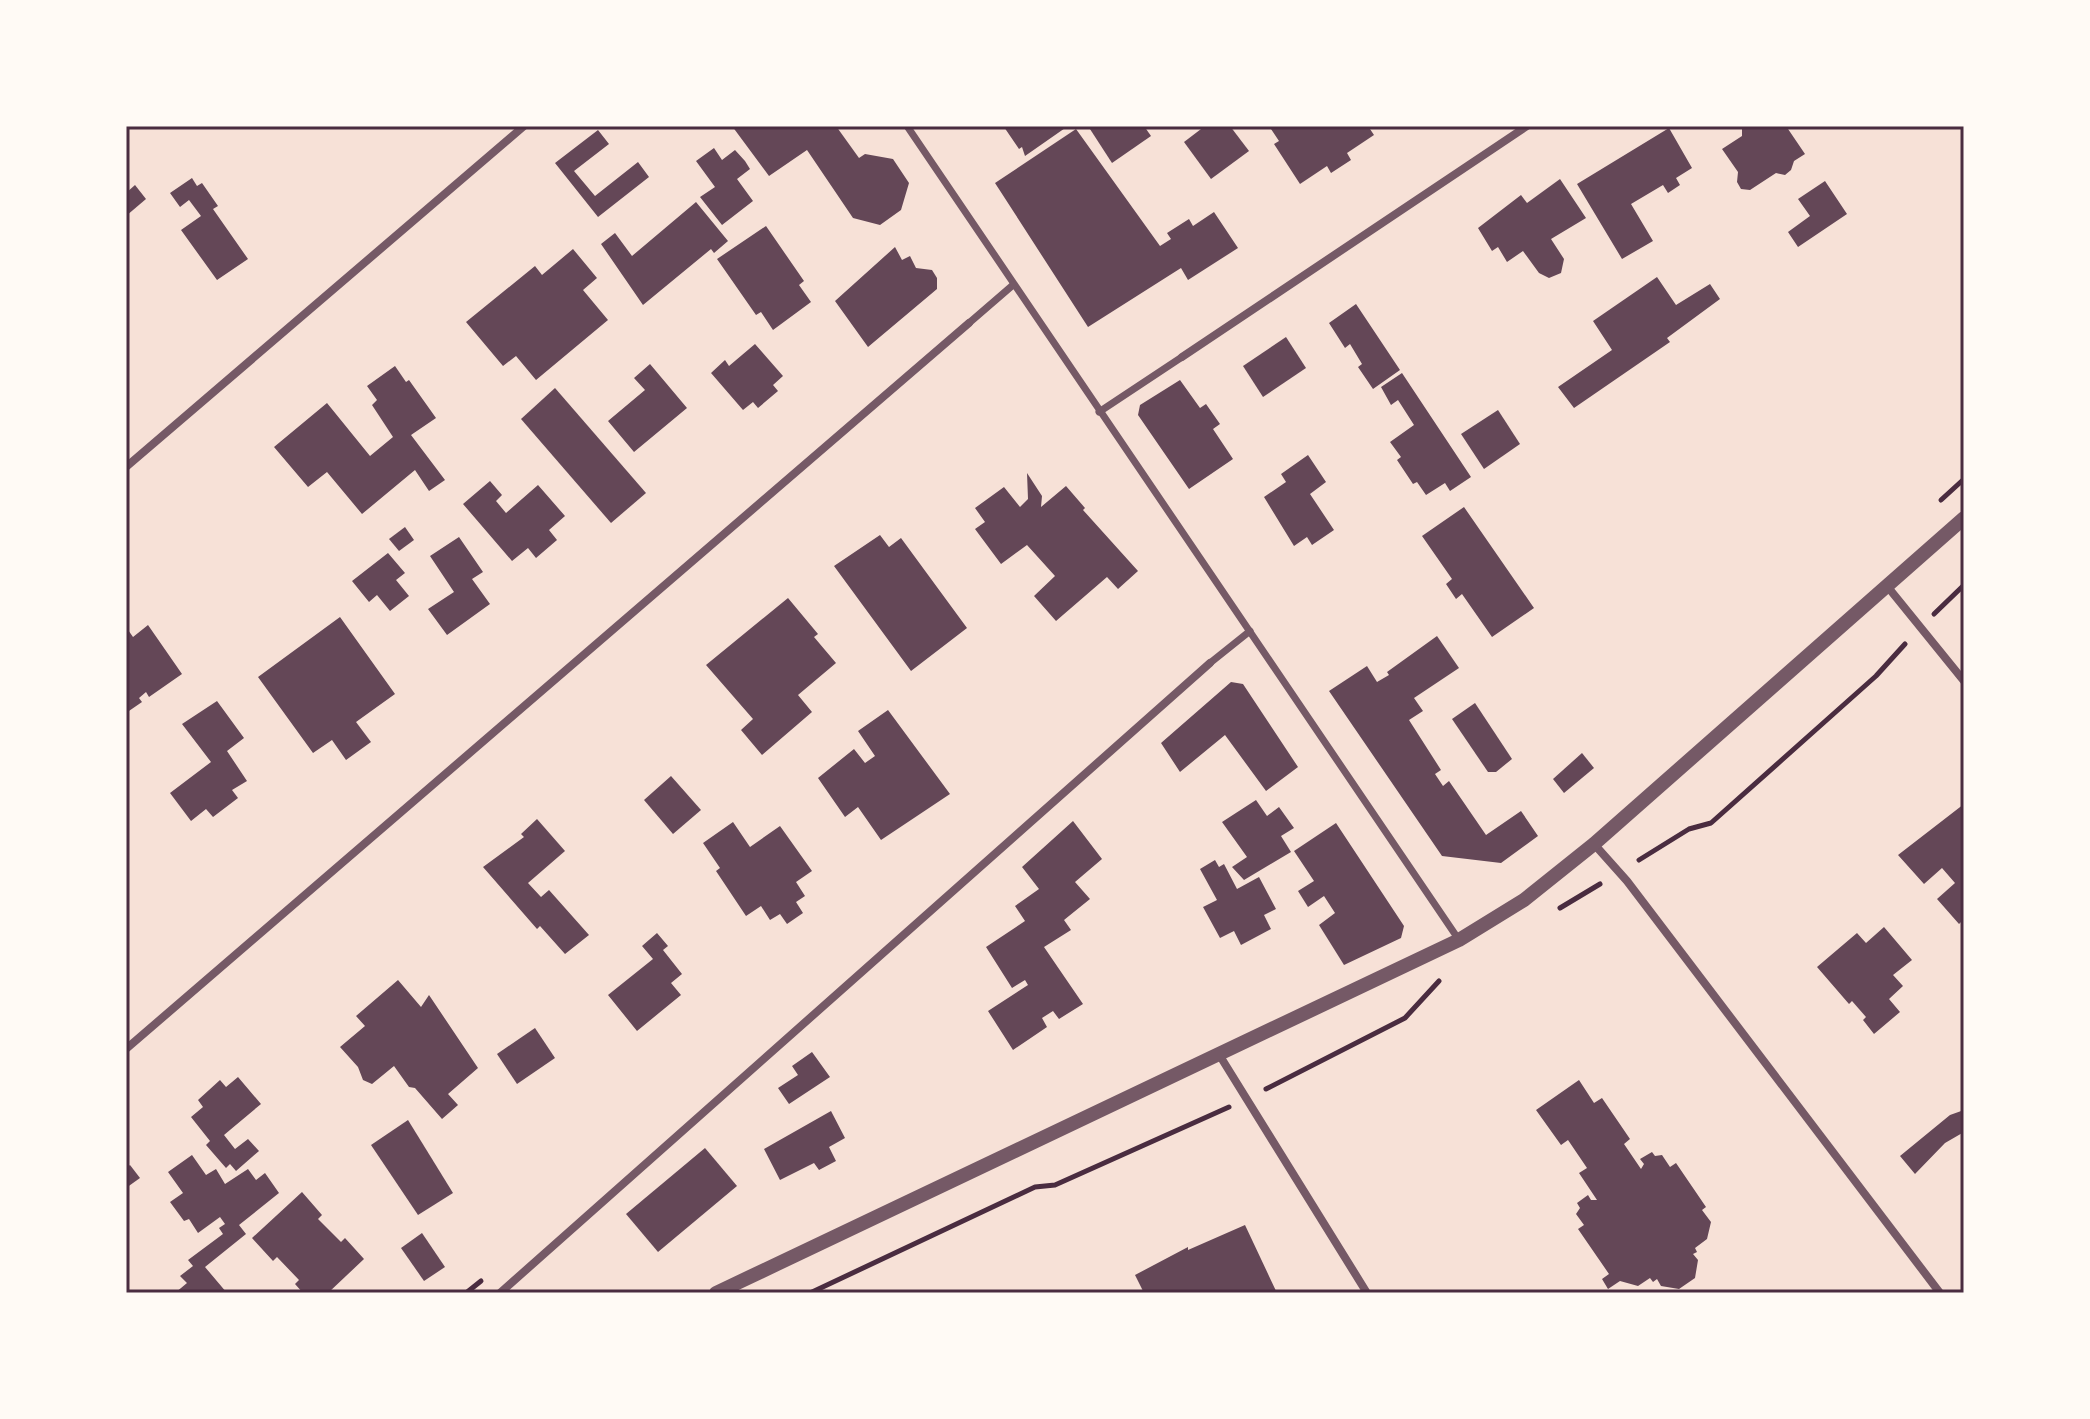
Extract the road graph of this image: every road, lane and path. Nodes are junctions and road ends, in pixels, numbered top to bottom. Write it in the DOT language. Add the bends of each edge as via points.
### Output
graph roads {
  1 [pos="524,126"];
  2 [pos="907,126"];
  3 [pos="1527,126"];
  4 [pos="1013,285"];
  5 [pos="969,323"];
  6 [pos="1182,357"];
  7 [pos="1099,412"];
  8 [pos="126,467"];
  9 [pos="1964,518"];
  10 [pos="1964,585"];
  11 [pos="1887,586"];
  12 [pos="1920,627"];
  13 [pos="1250,631"];
  14 [pos="1210,663"];
  15 [pos="1964,681"];
  16 [pos="1594,844"];
  17 [pos="1619,872"];
  18 [pos="1552,913"];
  19 [pos="1459,940"];
  20 [pos="1448,975"];
  21 [pos="126,1049"];
  22 [pos="1220,1056"];
  23 [pos="1247,1099"];
  24 [pos="500,1293"];
  25 [pos="716,1293"];
  26 [pos="810,1293"];
  27 [pos="1367,1293"];
  28 [pos="1940,1293"];
  1 -- 8 [label="street"];
  2 -- 4 [label="street"];
  3 -- 6 [label="street"];
  4 -- 5 [label="street"];
  4 -- 7 [label="street"];
  5 -- 21 [label="street"];
  6 -- 7 [label="street"];
  7 -- 13 [label="street"];
  9 -- 11 [label="street"];
  10 -- 12 [label="path"];
  11 -- 12 [label="street"];
  11 -- 16 [label="street"];
  12 -- 15 [label="street"];
  12 -- 17 [label="path" via="1876,676 1711,823 1689,829"];
  13 -- 14 [label="street"];
  13 -- 19 [label="street"];
  14 -- 24 [label="street"];
  16 -- 17 [label="street"];
  16 -- 19 [label="street" via="1524,900"];
  17 -- 18 [label="path"];
  17 -- 28 [label="street"];
  19 -- 22 [label="street"];
  20 -- 23 [label="path" via="1405,1018"];
  22 -- 23 [label="street"];
  22 -- 25 [label="street"];
  23 -- 26 [label="path" via="1055,1185 1035,1187"];
  23 -- 27 [label="street"];
}
